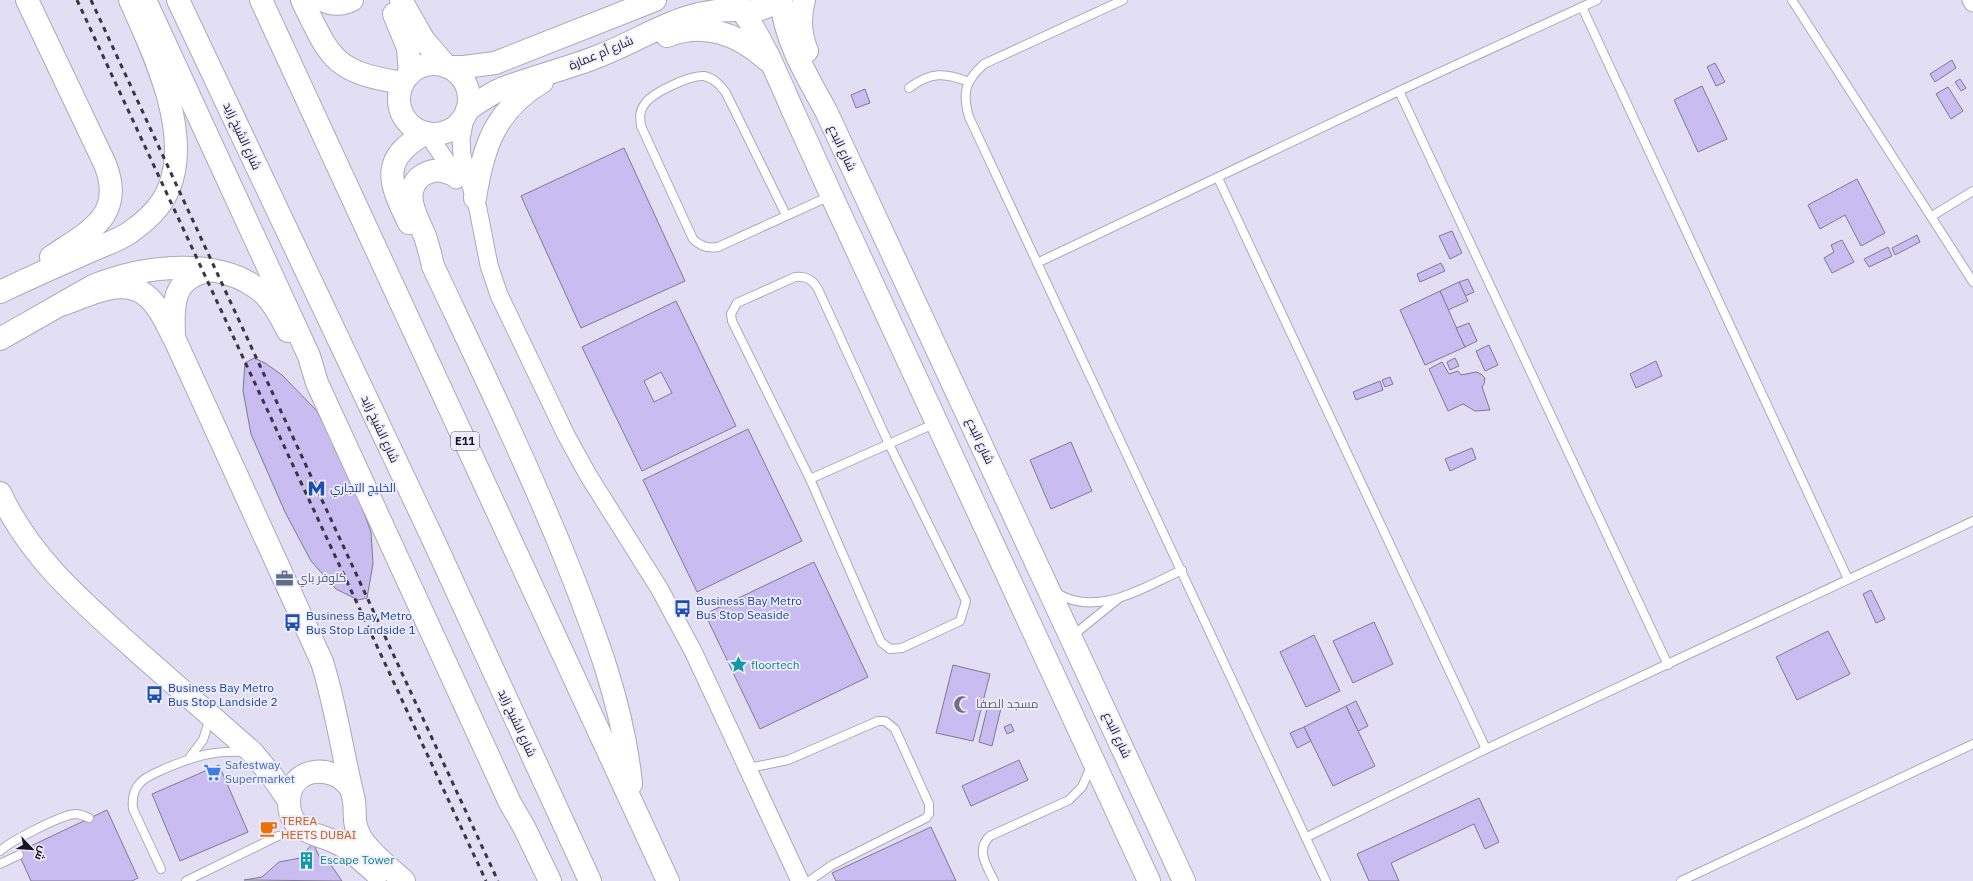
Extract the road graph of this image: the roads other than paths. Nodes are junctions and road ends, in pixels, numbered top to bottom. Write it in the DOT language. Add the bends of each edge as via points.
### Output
graph roads {
  1 [pos="27,0"];
  2 [pos="130,0"];
  3 [pos="145,0"];
  4 [pos="178,0"];
  5 [pos="261,0"];
  6 [pos="302,0"];
  7 [pos="322,0"];
  8 [pos="352,0"];
  9 [pos="388,0"];
  10 [pos="401,0"];
  11 [pos="776,0"];
  12 [pos="781,0"];
  13 [pos="804,0"];
  14 [pos="1123,0"];
  15 [pos="1597,0"];
  16 [pos="1792,0"];
  17 [pos="1971,0"];
  18 [pos="648,2"];
  19 [pos="1973,3"];
  20 [pos="735,7"];
  21 [pos="1582,7"];
  22 [pos="600,55"];
  23 [pos="448,66"];
  24 [pos="560,71"];
  25 [pos="775,71"];
  26 [pos="406,78"];
  27 [pos="969,82"];
  28 [pos="909,88"];
  29 [pos="1399,91"];
  30 [pos="467,112"];
  31 [pos="826,112"];
  32 [pos="426,133"];
  33 [pos="454,175"];
  34 [pos="1218,178"];
  35 [pos="1973,191"];
  36 [pos="831,195"];
  37 [pos="475,198"];
  38 [pos="786,215"];
  39 [pos="1932,216"];
  40 [pos="483,234"];
  41 [pos="1037,263"];
  42 [pos="433,266"];
  43 [pos="212,271"];
  44 [pos="1973,282"];
  45 [pos="20,283"];
  46 [pos="0,292"];
  47 [pos="64,304"];
  48 [pos="0,339"];
  49 [pos="175,340"];
  50 [pos="317,383"];
  51 [pos="938,422"];
  52 [pos="889,444"];
  53 [pos="810,479"];
  54 [pos="0,493"];
  55 [pos="1973,521"];
  56 [pos="1002,559"];
  57 [pos="1182,570"];
  58 [pos="1848,579"];
  59 [pos="1047,586"];
  60 [pos="1124,596"];
  61 [pos="1072,637"];
  62 [pos="1668,665"];
  63 [pos="210,715"];
  64 [pos="338,724"];
  65 [pos="1973,744"];
  66 [pos="1486,749"];
  67 [pos="252,752"];
  68 [pos="188,759"];
  69 [pos="1093,759"];
  70 [pos="749,768"];
  71 [pos="312,773"];
  72 [pos="351,789"];
  73 [pos="289,801"];
  74 [pos="510,803"];
  75 [pos="633,805"];
  76 [pos="353,813"];
  77 [pos="89,818"];
  78 [pos="278,836"];
  79 [pos="320,836"];
  80 [pos="1307,837"];
  81 [pos="0,851"];
  82 [pos="19,855"];
  83 [pos="0,864"];
  84 [pos="161,869"];
  85 [pos="186,881"];
  86 [pos="386,881"];
  87 [pos="404,881"];
  88 [pos="534,881"];
  89 [pos="550,881"];
  90 [pos="590,881"];
  91 [pos="668,881"];
  92 [pos="800,881"];
  93 [pos="809,881"];
  94 [pos="994,881"];
  95 [pos="1149,881"];
  96 [pos="1184,881"];
  97 [pos="1326,881"];
  98 [pos="1681,881"];
  1 -- 45 [label="main road" via="105,164 110,176 111,190 104,216 96,227 50,258"];
  2 -- 45 [label="main road" via="168,93 176,152 169,188 154,213 128,234"];
  3 -- 50 [label="main road" via="309,356"];
  4 -- 90 [label="main road, شارع الشيخ زايد" via="432,537"];
  5 -- 75 [label="main road, E11"];
  6 -- 26 [label="main road" via="320,39 337,60 359,74"];
  7 -- 8 [label="main road" via="340,4"];
  9 -- 26 [label="main road" via="408,48"];
  10 -- 23 [label="main road" via="423,39"];
  11 -- 20 [label="main road, شارع أم عمارة" via="757,11"];
  12 -- 31 [label="main road, شارع البدع" via="789,38"];
  13 -- 31 [label="main road" via="800,14 801,33"];
  14 -- 27 [label="lane" via="984,64 973,74"];
  15 -- 21 [label="lane"];
  16 -- 39 [label="lane"];
  17 -- 19 [label="street"];
  18 -- 23 [label="main road" via="494,63 464,67"];
  20 -- 22 [label="main road, شارع أم عمارة" via="696,14"];
  20 -- 25 [label="main road" via="756,31"];
  21 -- 29 [label="lane"];
  21 -- 58 [label="lane"];
  22 -- 24 [label="main road, شارع أم عمارة"];
  22 -- 25 [label="main road" via="634,49 688,30 703,30 718,32 744,42 767,60"];
  23 -- 26 [label="main road" via="427,64"];
  23 -- 30 [label="main road" via="458,72 464,80 469,100"];
  24 -- 30 [label="main road, شارع أم عمارة" via="508,86 480,101"];
  24 -- 37 [label="main road" via="523,94 503,116 485,147"];
  25 -- 36 [label="main road"];
  26 -- 32 [label="main road" via="400,93 403,113 408,122"];
  27 -- 28 [label="lane" via="952,75 933,76 921,79"];
  27 -- 41 [label="lane" via="965,102 969,117"];
  29 -- 34 [label="lane"];
  29 -- 62 [label="lane"];
  30 -- 32 [label="main road" via="450,130 435,134"];
  30 -- 37 [label="street" via="461,148"];
  31 -- 59 [label="main road, شارع البدع"];
  32 -- 33 [label="street"];
  32 -- 42 [label="main road" via="403,148 396,158 392,182 415,237"];
  33 -- 40 [label="street"];
  33 -- 42 [label="main road" via="443,170 432,170 419,178 412,189 413,209"];
  34 -- 41 [label="lane"];
  34 -- 66 [label="lane"];
  35 -- 39 [label="lane"];
  36 -- 38 [label="lane"];
  36 -- 51 [label="main road"];
  37 -- 40 [label="street"];
  38 -- 38 [label="lane" via="718,247 707,248 697,243 641,126 641,110 645,103 670,87 696,76 714,79 726,92"];
  39 -- 44 [label="lane"];
  40 -- 70 [label="street" via="489,265 499,295 566,435 677,620"];
  41 -- 57 [label="lane"];
  42 -- 75 [label="main road" via="528,469 595,632 620,717"];
  43 -- 47 [label="main road" via="182,268 139,271 93,286"];
  43 -- 49 [label="main road" via="194,276 180,289 173,307"];
  43 -- 50 [label="main road" via="242,280 267,298"];
  45 -- 46 [label="main road"];
  47 -- 48 [label="main road"];
  47 -- 49 [label="main road" via="110,288 132,288 151,299"];
  49 -- 64 [label="main road" via="322,662"];
  50 -- 74 [label="main road"];
  51 -- 52 [label="lane"];
  51 -- 56 [label="main road"];
  52 -- 53 [label="lane"];
  52 -- 53 [label="lane" via="814,283 802,277 795,277 767,288 737,303 731,314 732,321"];
  52 -- 53 [label="lane" via="966,601 960,621 902,648 890,649 880,642"];
  54 -- 63 [label="main road" via="32,548 62,583"];
  55 -- 58 [label="lane"];
  56 -- 61 [label="main road" via="1022,577 1049,633 1058,639"];
  56 -- 69 [label="main road"];
  57 -- 60 [label="lane"];
  57 -- 80 [label="lane"];
  58 -- 62 [label="lane"];
  59 -- 60 [label="lane" via="1063,597 1081,602 1100,602"];
  59 -- 61 [label="main road, شارع البدع"];
  60 -- 61 [label="lane"];
  61 -- 96 [label="main road, شارع البدع"];
  62 -- 66 [label="lane"];
  63 -- 67 [label="main road"];
  63 -- 68 [label="lane" via="203,740"];
  64 -- 71 [label="main road" via="331,748"];
  64 -- 72 [label="main road"];
  65 -- 98 [label="lane"];
  66 -- 80 [label="lane"];
  67 -- 68 [label="lane" via="212,752"];
  67 -- 71 [label="main road" via="278,766"];
  67 -- 73 [label="main road"];
  68 -- 84 [label="lane" via="147,777 140,783 132,800 136,817"];
  69 -- 94 [label="lane" via="1084,784 1069,800 985,840 982,851"];
  69 -- 95 [label="main road"];
  70 -- 92 [label="street"];
  70 -- 93 [label="lane" via="788,760 878,721 885,721 895,729 929,804 929,814 926,818 839,862"];
  71 -- 72 [label="main road" via="329,772 338,775"];
  71 -- 73 [label="main road" via="297,782"];
  72 -- 76 [label="main road" via="354,797"];
  73 -- 79 [label="main road" via="294,821 301,829"];
  74 -- 88 [label="main road" via="516,831"];
  74 -- 89 [label="main road"];
  75 -- 91 [label="main road, E11"];
  76 -- 79 [label="main road" via="348,823 340,830"];
  76 -- 87 [label="main road" via="361,838"];
  77 -- 81 [label="lane" via="79,814 68,815 17,838"];
  78 -- 85 [label="lane"];
  79 -- 86 [label="main road" via="348,849"];
  80 -- 97 [label="lane"];
  82 -- 83 [label="lane"];
}
